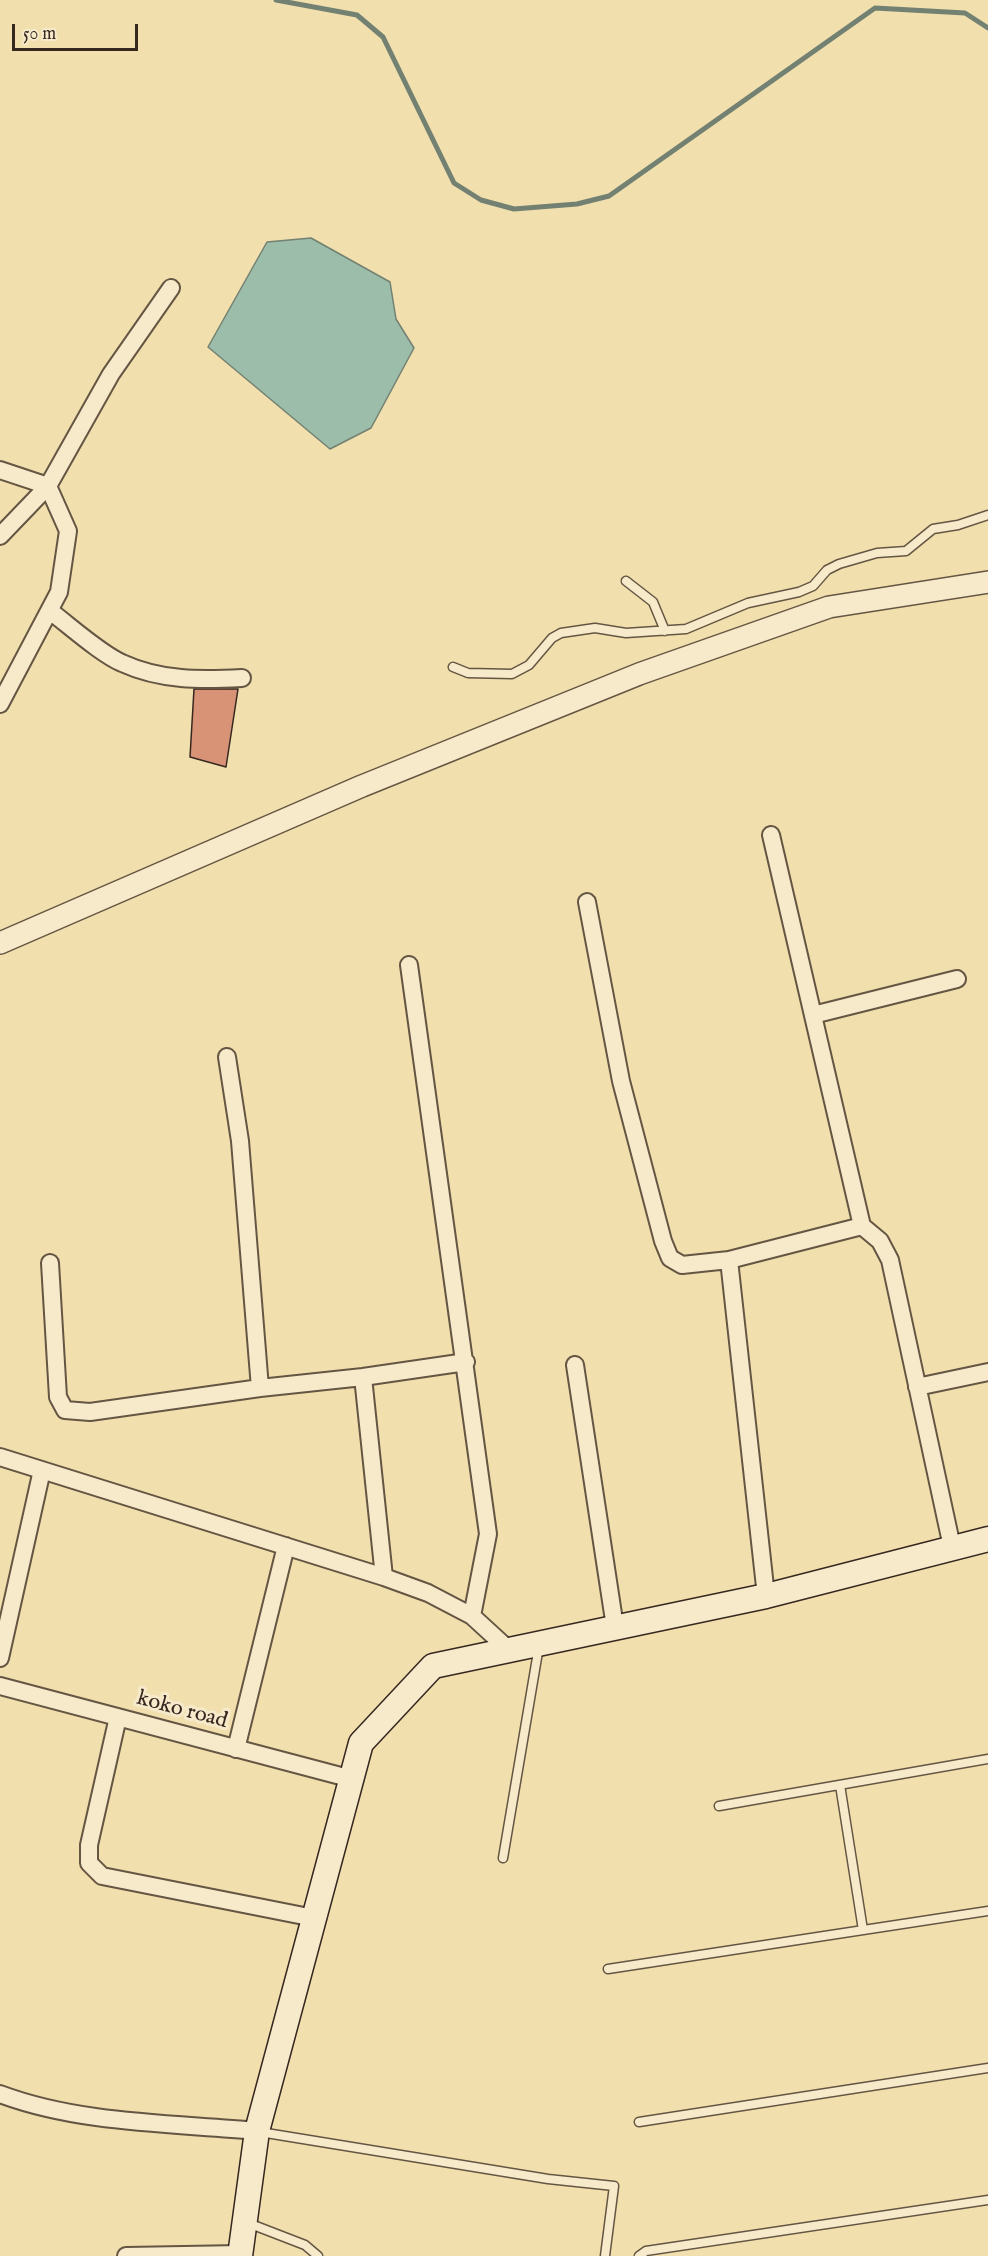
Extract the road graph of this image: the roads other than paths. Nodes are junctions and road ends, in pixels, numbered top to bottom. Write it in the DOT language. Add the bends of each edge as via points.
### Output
graph roads {
  1 [pos="171,288"];
  2 [pos="0,470"];
  3 [pos="48,486"];
  4 [pos="988,515"];
  5 [pos="0,536"];
  6 [pos="626,581"];
  7 [pos="988,582"];
  8 [pos="50,611"];
  9 [pos="665,631"];
  10 [pos="453,667"];
  11 [pos="242,678"];
  12 [pos="0,704"];
  13 [pos="771,835"];
  14 [pos="587,902"];
  15 [pos="0,943"];
  16 [pos="409,965"];
  17 [pos="957,979"];
  18 [pos="813,1015"];
  19 [pos="227,1057"];
  20 [pos="862,1226"];
  21 [pos="729,1260"];
  22 [pos="50,1263"];
  23 [pos="466,1362"];
  24 [pos="575,1365"];
  25 [pos="988,1372"];
  26 [pos="363,1377"];
  27 [pos="916,1387"];
  28 [pos="260,1388"];
  29 [pos="0,1457"];
  30 [pos="42,1470"];
  31 [pos="988,1539"];
  32 [pos="286,1546"];
  33 [pos="952,1547"];
  34 [pos="384,1577"];
  35 [pos="766,1596"];
  36 [pos="472,1616"];
  37 [pos="615,1627"];
  38 [pos="539,1642"];
  39 [pos="508,1648"];
  40 [pos="0,1658"];
  41 [pos="0,1686"];
  42 [pos="118,1718"];
  43 [pos="237,1749"];
  44 [pos="988,1759"];
  45 [pos="352,1779"];
  46 [pos="840,1785"];
  47 [pos="719,1806"];
  48 [pos="503,1858"];
  49 [pos="988,1911"];
  50 [pos="314,1918"];
  51 [pos="863,1930"];
  52 [pos="608,1969"];
  53 [pos="988,2068"];
  54 [pos="0,2094"];
  55 [pos="639,2122"];
  56 [pos="257,2131"];
  57 [pos="988,2200"];
  58 [pos="245,2222"];
  59 [pos="241,2255"];
  60 [pos="126,2256"];
  61 [pos="318,2256"];
  62 [pos="604,2256"];
  63 [pos="639,2256"];
  1 -- 3 [label="street" via="111,374"];
  2 -- 3 [label="street"];
  3 -- 5 [label="street"];
  3 -- 8 [label="street" via="68,531 59,592"];
  4 -- 9 [label="lane" via="933,529 906,551 878,553 839,564 827,570 813,586 799,592 748,603 686,629"];
  6 -- 9 [label="lane" via="653,602"];
  7 -- 15 [label="street" via="829,607 639,674 362,786"];
  8 -- 11 [label="street" via="121,663 158,675 193,680"];
  8 -- 12 [label="street"];
  9 -- 10 [label="lane" via="626,633 595,628 561,633 529,665 512,674 468,673"];
  13 -- 18 [label="street"];
  14 -- 21 [label="street" via="621,1081 663,1241 670,1258 681,1264"];
  16 -- 23 [label="street"];
  17 -- 18 [label="street"];
  18 -- 20 [label="street"];
  19 -- 28 [label="street" via="240,1141"];
  20 -- 21 [label="street"];
  20 -- 27 [label="street" via="880,1241 890,1260"];
  21 -- 35 [label="street"];
  22 -- 28 [label="street" via="58,1397 65,1410 90,1412"];
  23 -- 26 [label="street"];
  23 -- 36 [label="street" via="488,1534"];
  24 -- 37 [label="street"];
  25 -- 27 [label="street"];
  26 -- 28 [label="street"];
  26 -- 34 [label="street"];
  27 -- 33 [label="street"];
  29 -- 30 [label="street"];
  30 -- 32 [label="street"];
  30 -- 40 [label="street"];
  31 -- 33 [label="main road"];
  32 -- 34 [label="street"];
  32 -- 43 [label="street"];
  33 -- 35 [label="main road"];
  34 -- 36 [label="street" via="428,1593"];
  35 -- 37 [label="main road"];
  36 -- 39 [label="street"];
  37 -- 38 [label="main road"];
  38 -- 39 [label="main road"];
  38 -- 48 [label="lane"];
  39 -- 45 [label="main road" via="433,1666 361,1743"];
  41 -- 42 [label="street, koko road"];
  42 -- 43 [label="street, koko road"];
  42 -- 50 [label="street" via="89,1845 89,1863 102,1875"];
  43 -- 45 [label="street, koko road"];
  44 -- 46 [label="lane"];
  45 -- 50 [label="main road"];
  46 -- 47 [label="lane"];
  46 -- 51 [label="lane"];
  49 -- 51 [label="lane"];
  50 -- 56 [label="main road"];
  51 -- 52 [label="lane"];
  53 -- 55 [label="lane"];
  54 -- 56 [label="street" via="32,2106"];
  56 -- 58 [label="main road"];
  56 -- 62 [label="lane" via="548,2179 614,2186"];
  57 -- 63 [label="lane" via="646,2251"];
  58 -- 59 [label="main road"];
  58 -- 61 [label="lane" via="305,2245"];
  59 -- 60 [label="street"];
}
